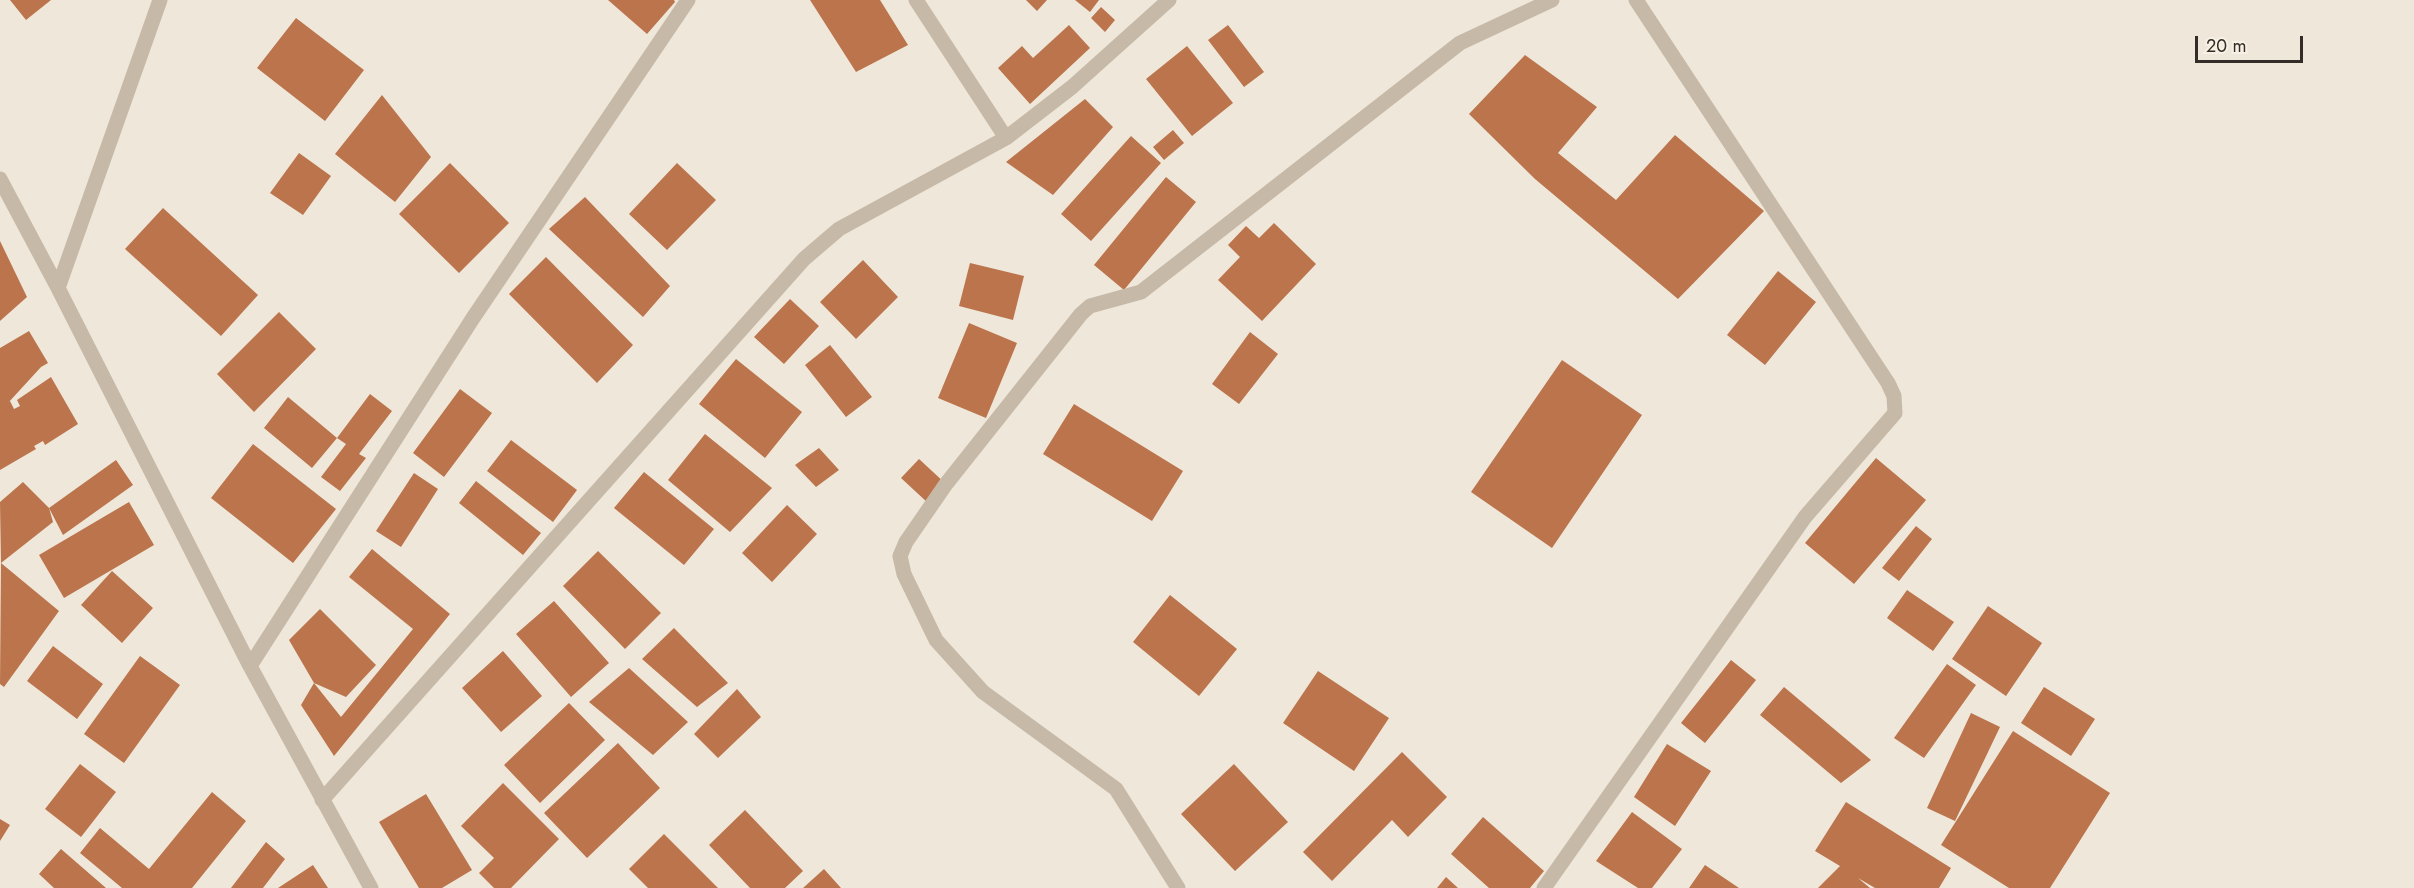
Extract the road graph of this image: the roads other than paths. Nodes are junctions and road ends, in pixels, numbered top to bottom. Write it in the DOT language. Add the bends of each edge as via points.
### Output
graph roads {
  1 [pos="160,0"];
  2 [pos="688,0"];
  3 [pos="916,0"];
  4 [pos="1169,0"];
  5 [pos="1552,0"];
  6 [pos="1636,0"];
  7 [pos="1006,138"];
  8 [pos="1,185"];
  9 [pos="58,288"];
  10 [pos="250,666"];
  11 [pos="322,800"];
  12 [pos="371,888"];
  13 [pos="1178,888"];
  14 [pos="1544,888"];
  1 -- 9 [label="street"];
  2 -- 10 [label="street" via="473,318"];
  3 -- 7 [label="street"];
  4 -- 7 [label="street" via="1072,87"];
  5 -- 13 [label="street" via="1460,43 1141,292 1090,306 946,484 900,556 904,574 936,640 983,692 1116,789"];
  6 -- 14 [label="street" via="1888,383 1895,413 1805,518"];
  7 -- 11 [label="street" via="839,229 804,259"];
  8 -- 9 [label="street"];
  9 -- 10 [label="street"];
  10 -- 11 [label="street"];
  11 -- 12 [label="street"];
}
